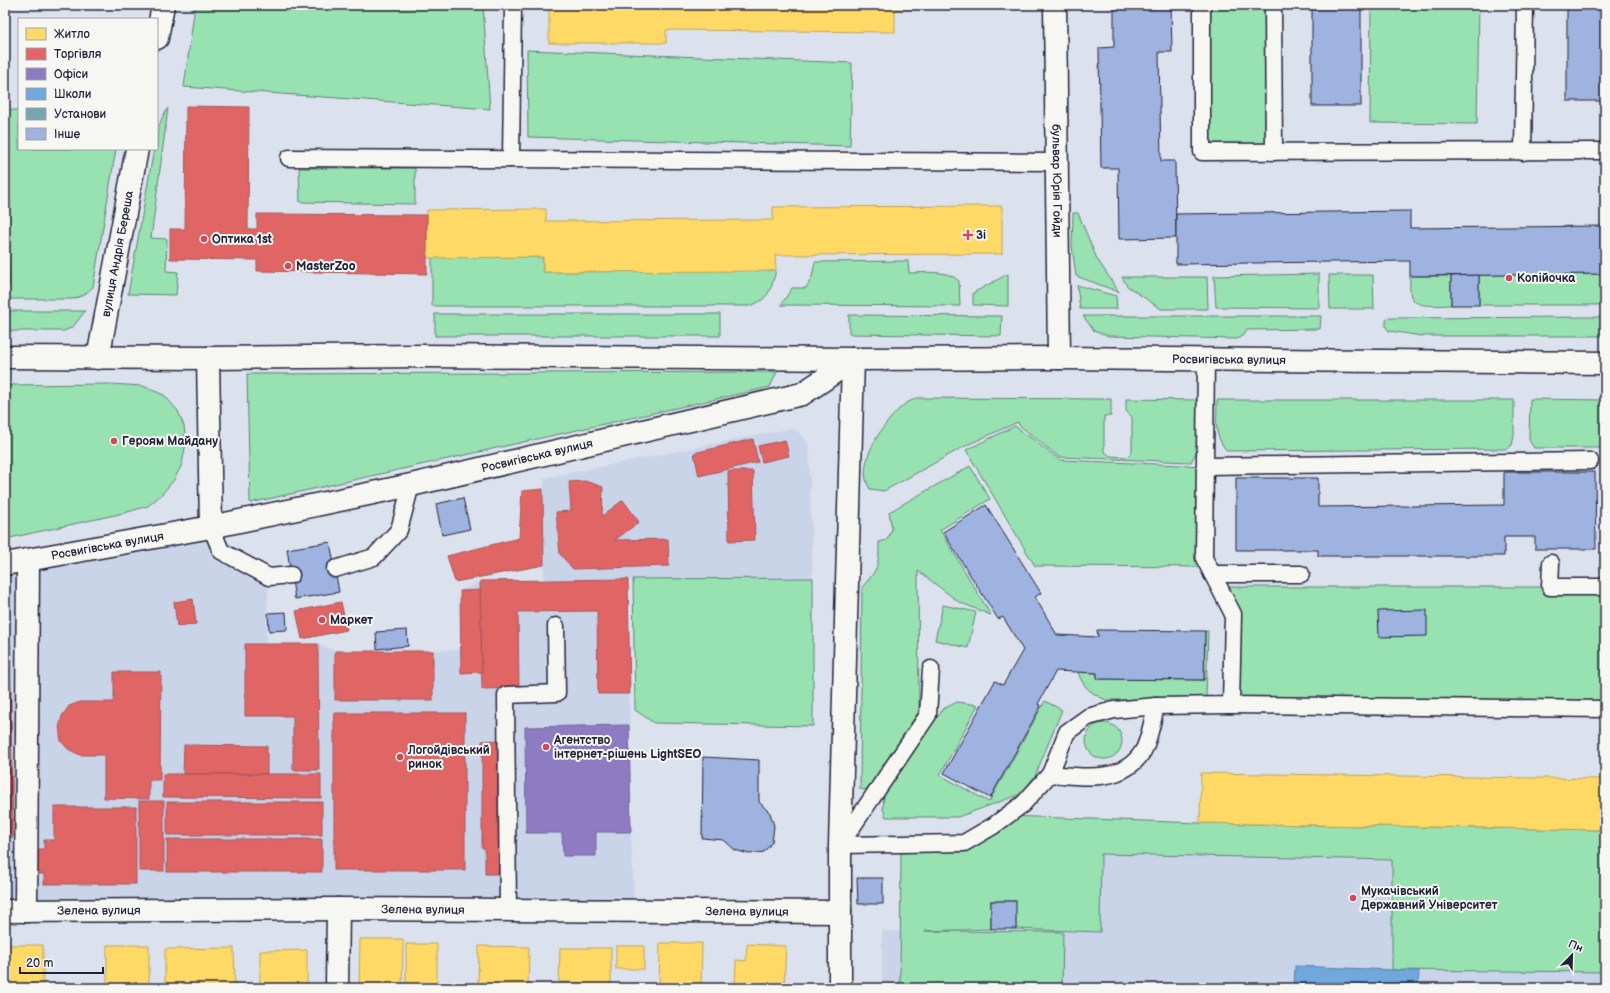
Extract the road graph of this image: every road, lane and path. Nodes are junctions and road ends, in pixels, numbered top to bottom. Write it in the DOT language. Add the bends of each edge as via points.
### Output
graph roads {
  1 [pos="163,5"];
  2 [pos="513,5"];
  3 [pos="1055,5"];
  4 [pos="1202,5"];
  5 [pos="1273,5"];
  6 [pos="1525,5"];
  7 [pos="158,32"];
  8 [pos="137,150"];
  9 [pos="1605,151"];
  10 [pos="1274,152"];
  11 [pos="1523,152"];
  12 [pos="289,158"];
  13 [pos="511,159"];
  14 [pos="1056,162"];
  15 [pos="5,357"];
  16 [pos="98,358"];
  17 [pos="208,358"];
  18 [pos="1059,358"];
  19 [pos="853,359"];
  20 [pos="1206,359"];
  21 [pos="1605,363"];
  22 [pos="1590,461"];
  23 [pos="1205,466"];
  24 [pos="411,485"];
  25 [pos="211,527"];
  26 [pos="28,560"];
  27 [pos="1551,563"];
  28 [pos="5,564"];
  29 [pos="335,569"];
  30 [pos="1212,574"];
  31 [pos="1301,574"];
  32 [pos="291,575"];
  33 [pos="1605,585"];
  34 [pos="556,626"];
  35 [pos="931,669"];
  36 [pos="1231,705"];
  37 [pos="1156,706"];
  38 [pos="1605,709"];
  39 [pos="1050,774"];
  40 [pos="840,845"];
  41 [pos="338,909"];
  42 [pos="508,910"];
  43 [pos="16,911"];
  44 [pos="840,912"];
  45 [pos="337,988"];
  46 [pos="840,988"];
  1 -- 7 [label="street"];
  2 -- 13 [label="lane"];
  3 -- 14 [label="street, бульвар Юрія Гойди"];
  4 -- 10 [label="lane" via="1202,152"];
  5 -- 10 [label="lane"];
  6 -- 11 [label="lane"];
  8 -- 16 [label="street, вулиця Андрія Береша"];
  9 -- 11 [label="lane"];
  10 -- 11 [label="lane"];
  12 -- 13 [label="lane"];
  13 -- 14 [label="lane"];
  14 -- 18 [label="street, бульвар Юрія Гойди"];
  15 -- 16 [label="street, Росвигівська вулиця"];
  16 -- 17 [label="street, Росвигівська вулиця"];
  17 -- 19 [label="street, Росвигівська вулиця" via="432,356"];
  17 -- 25 [label="street"];
  18 -- 19 [label="street, Росвигівська вулиця"];
  18 -- 20 [label="street, Росвигівська вулиця"];
  19 -- 24 [label="street, Росвигівська вулиця" via="802,394"];
  19 -- 40 [label="street"];
  20 -- 21 [label="street, Росвигівська вулиця"];
  20 -- 23 [label="lane"];
  22 -- 23 [label="lane"];
  23 -- 30 [label="lane" via="1204,558"];
  24 -- 25 [label="street, Росвигівська вулиця"];
  24 -- 29 [label="lane" via="399,530 374,557"];
  25 -- 26 [label="street, Росвигівська вулиця"];
  25 -- 32 [label="lane" via="222,551 269,577"];
  26 -- 28 [label="street, Росвигівська вулиця"];
  26 -- 43 [label="street"];
  27 -- 33 [label="lane" via="1550,587"];
  30 -- 31 [label="lane"];
  30 -- 36 [label="lane" via="1233,614"];
  34 -- 42 [label="lane" via="557,693 506,695"];
  35 -- 40 [label="lane" via="928,716"];
  36 -- 37 [label="lane"];
  36 -- 38 [label="lane"];
  37 -- 39 [label="lane" via="1114,710 1088,717 1067,732"];
  37 -- 39 [label="lane" via="1144,750 1131,766 1113,774 1090,778"];
  39 -- 40 [label="lane" via="1023,804 964,843"];
  40 -- 44 [label="street"];
  41 -- 42 [label="street, Зелена вулиця"];
  41 -- 43 [label="street, Зелена вулиця"];
  41 -- 45 [label="street"];
  42 -- 44 [label="street, Зелена вулиця"];
  44 -- 46 [label="street"];
}
